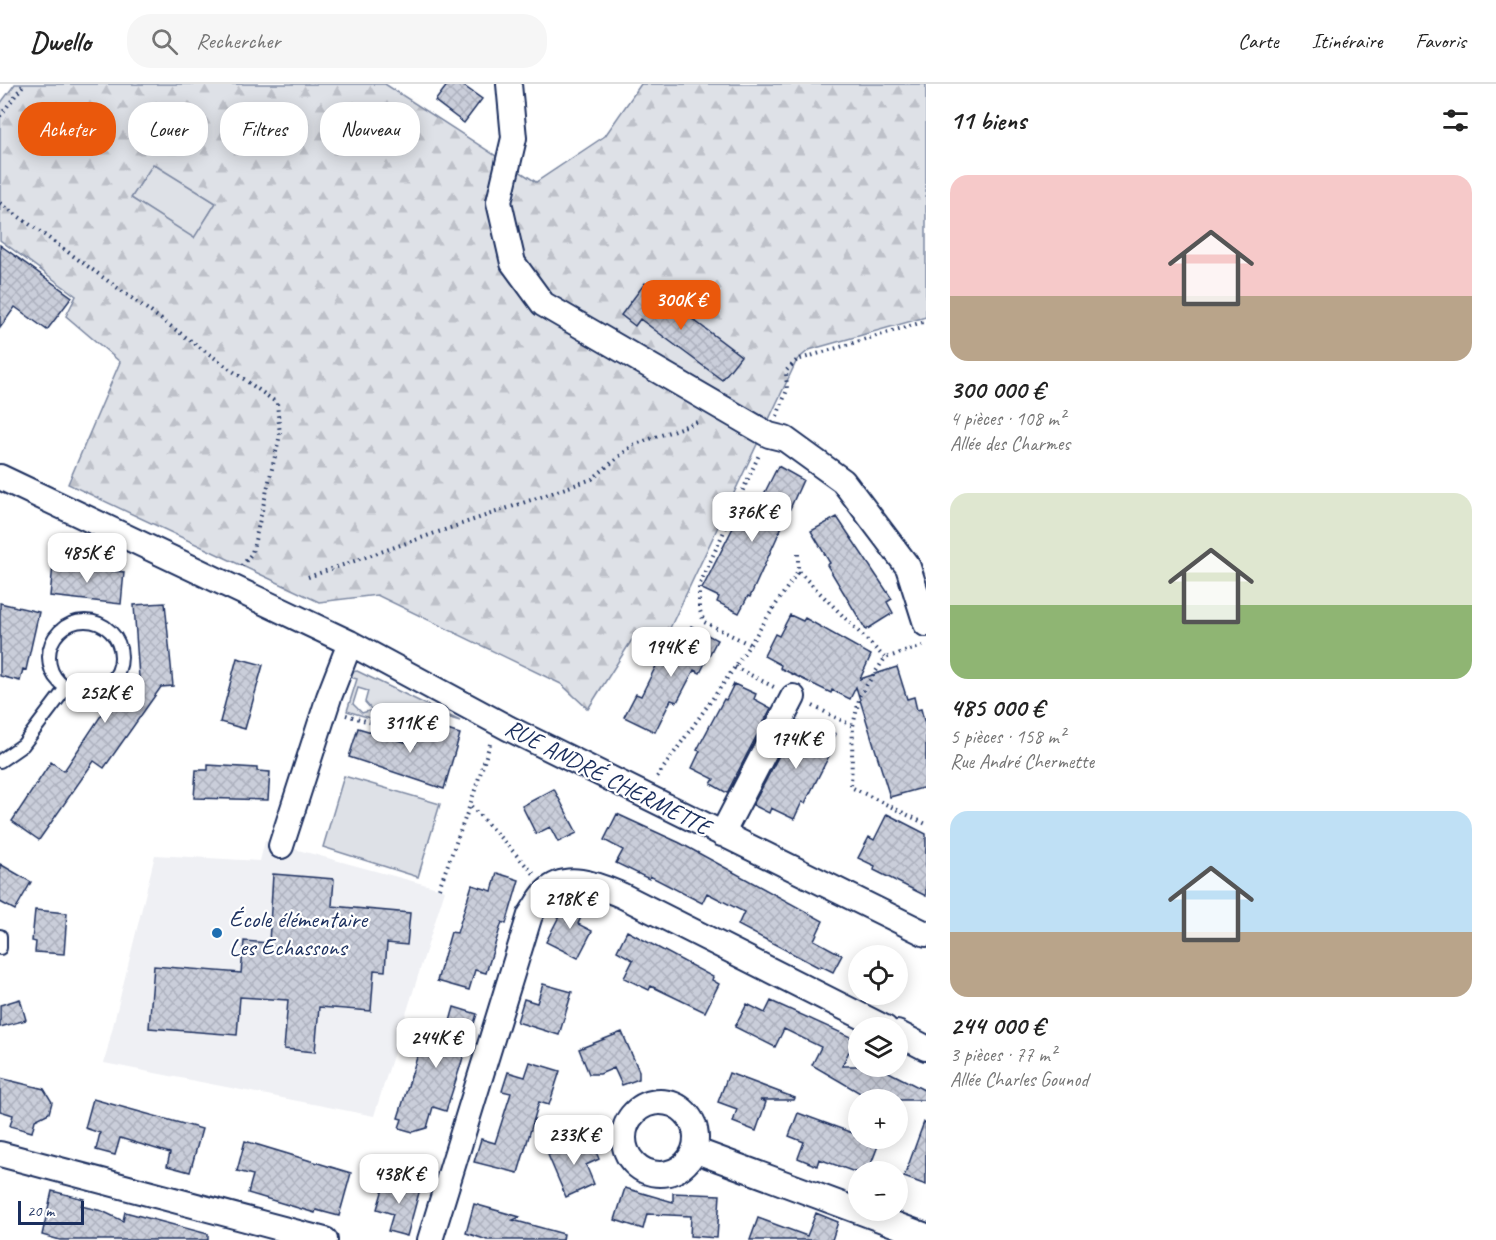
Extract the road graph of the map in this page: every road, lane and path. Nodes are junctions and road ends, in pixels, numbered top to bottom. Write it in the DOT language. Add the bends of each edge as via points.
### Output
graph roads {
  1 [pos="24,84"];
  2 [pos="509,84"];
  3 [pos="0,116"];
  4 [pos="0,203"];
  5 [pos="926,321"];
  6 [pos="727,410"];
  7 [pos="769,435"];
  8 [pos="0,477"];
  9 [pos="798,555"];
  10 [pos="798,572"];
  11 [pos="308,577"];
  12 [pos="228,584"];
  13 [pos="926,624"];
  14 [pos="350,643"];
  15 [pos="749,644"];
  16 [pos="926,645"];
  17 [pos="885,658"];
  18 [pos="66,688"];
  19 [pos="793,697"];
  20 [pos="346,716"];
  21 [pos="452,723"];
  22 [pos="492,738"];
  23 [pos="0,760"];
  24 [pos="644,794"];
  25 [pos="471,805"];
  26 [pos="926,824"];
  27 [pos="722,834"];
  28 [pos="281,846"];
  29 [pos="439,888"];
  30 [pos="547,891"];
  31 [pos="926,934"];
  32 [pos="0,936"];
  33 [pos="0,948"];
  34 [pos="863,1017"];
  35 [pos="908,1039"];
  36 [pos="926,1048"];
  37 [pos="694,1150"];
  38 [pos="0,1154"];
  39 [pos="926,1236"];
  40 [pos="325,1240"];
  41 [pos="430,1240"];
  1 -- 3 [label="path"];
  2 -- 6 [label="street" via="514,138 499,202 513,263 543,303"];
  4 -- 12 [label="path" via="277,403 280,435 252,553"];
  5 -- 7 [label="path" via="797,360 786,371 787,390"];
  6 -- 7 [label="street"];
  6 -- 11 [label="path" via="633,445 592,478"];
  7 -- 13 [label="street" via="785,439 843,482 908,567"];
  7 -- 15 [label="path" via="699,586 699,608 704,622"];
  8 -- 12 [label="street, RUE ANDRÉ CHERMETTE"];
  9 -- 10 [label="path"];
  10 -- 15 [label="path"];
  10 -- 17 [label="path"];
  12 -- 14 [label="street, RUE ANDRÉ CHERMETTE"];
  14 -- 24 [label="street, RUE ANDRÉ CHERMETTE" via="508,728"];
  14 -- 28 [label="street"];
  15 -- 24 [label="path"];
  16 -- 17 [label="path"];
  17 -- 26 [label="path" via="860,695 853,726 851,787"];
  18 -- 18 [label="lane" via="52,671 51,643 67,625 87,620 100,623 113,632 119,643 119,671 111,684 100,691 84,694"];
  18 -- 23 [label="lane" via="23,745"];
  19 -- 27 [label="street"];
  20 -- 21 [label="path" via="412,735 420,714"];
  22 -- 25 [label="path"];
  24 -- 27 [label="street, RUE ANDRÉ CHERMETTE"];
  25 -- 29 [label="path"];
  25 -- 30 [label="path"];
  27 -- 31 [label="street, RUE ANDRÉ CHERMETTE"];
  30 -- 34 [label="street" via="563,883 586,881"];
  30 -- 41 [label="street" via="530,915"];
  32 -- 33 [label="lane"];
  35 -- 36 [label="street"];
  37 -- 39 [label="street"];
  38 -- 40 [label="street"];
}
